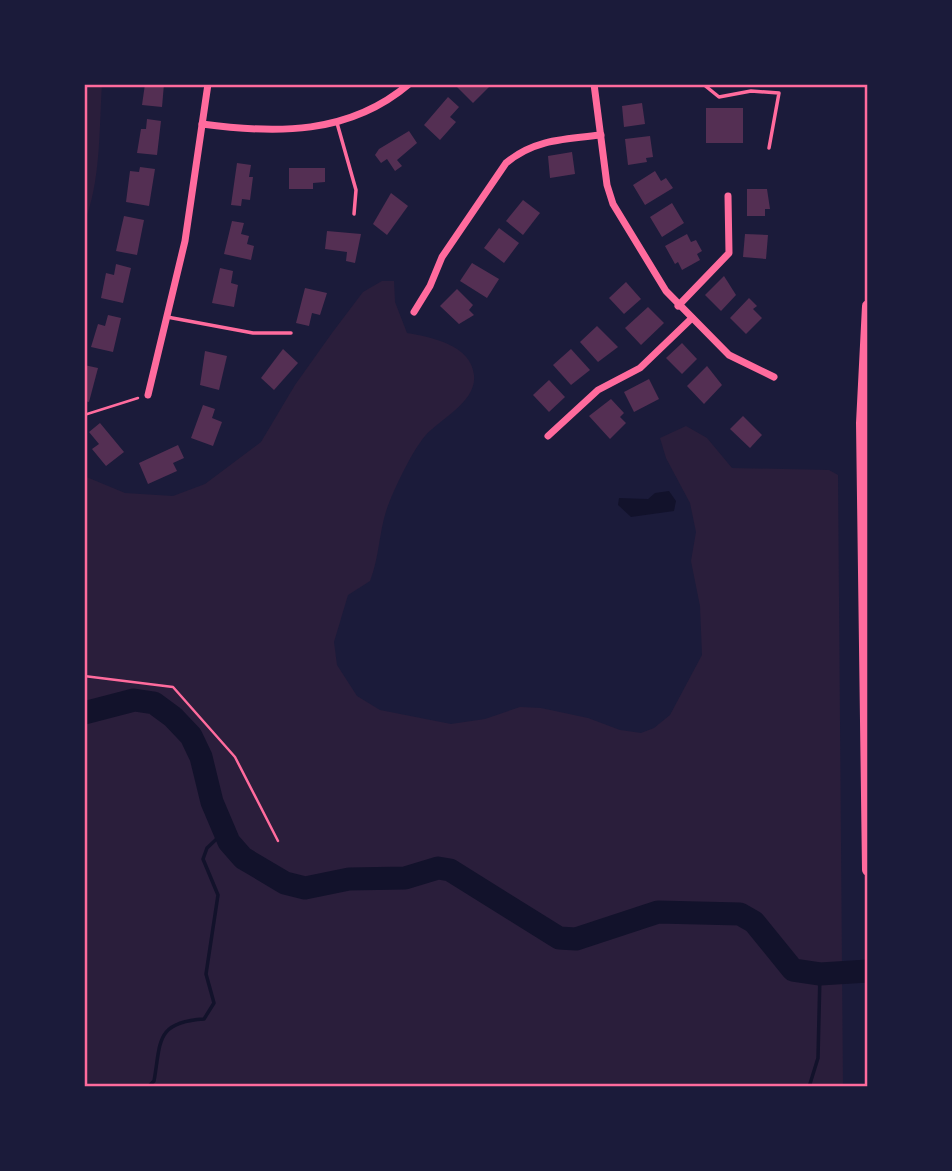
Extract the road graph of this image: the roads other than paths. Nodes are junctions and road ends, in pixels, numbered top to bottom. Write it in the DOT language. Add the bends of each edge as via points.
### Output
graph roads {
  1 [pos="208,84"];
  2 [pos="409,84"];
  3 [pos="594,84"];
  4 [pos="703,84"];
  5 [pos="337,123"];
  6 [pos="202,124"];
  7 [pos="601,135"];
  8 [pos="769,148"];
  9 [pos="728,196"];
  10 [pos="354,214"];
  11 [pos="678,306"];
  12 [pos="868,306"];
  13 [pos="414,312"];
  14 [pos="167,317"];
  15 [pos="692,318"];
  16 [pos="291,333"];
  17 [pos="774,377"];
  18 [pos="148,395"];
  19 [pos="548,436"];
  20 [pos="868,870"];
  1 -- 6 [label="street"];
  2 -- 5 [label="street" via="383,103"];
  3 -- 7 [label="street"];
  4 -- 8 [label="lane" via="719,97 751,91 779,93"];
  5 -- 6 [label="street" via="281,131"];
  5 -- 10 [label="lane" via="356,190"];
  6 -- 14 [label="street" via="185,241"];
  7 -- 11 [label="street" via="613,204"];
  7 -- 13 [label="street" via="538,143 506,163 442,257"];
  9 -- 11 [label="street" via="729,253"];
  11 -- 15 [label="street"];
  12 -- 20 [label="highway" via="862,423"];
  14 -- 16 [label="lane" via="253,333"];
  14 -- 18 [label="street"];
  15 -- 17 [label="street" via="729,355"];
  15 -- 19 [label="street" via="640,368 598,390"];
}
